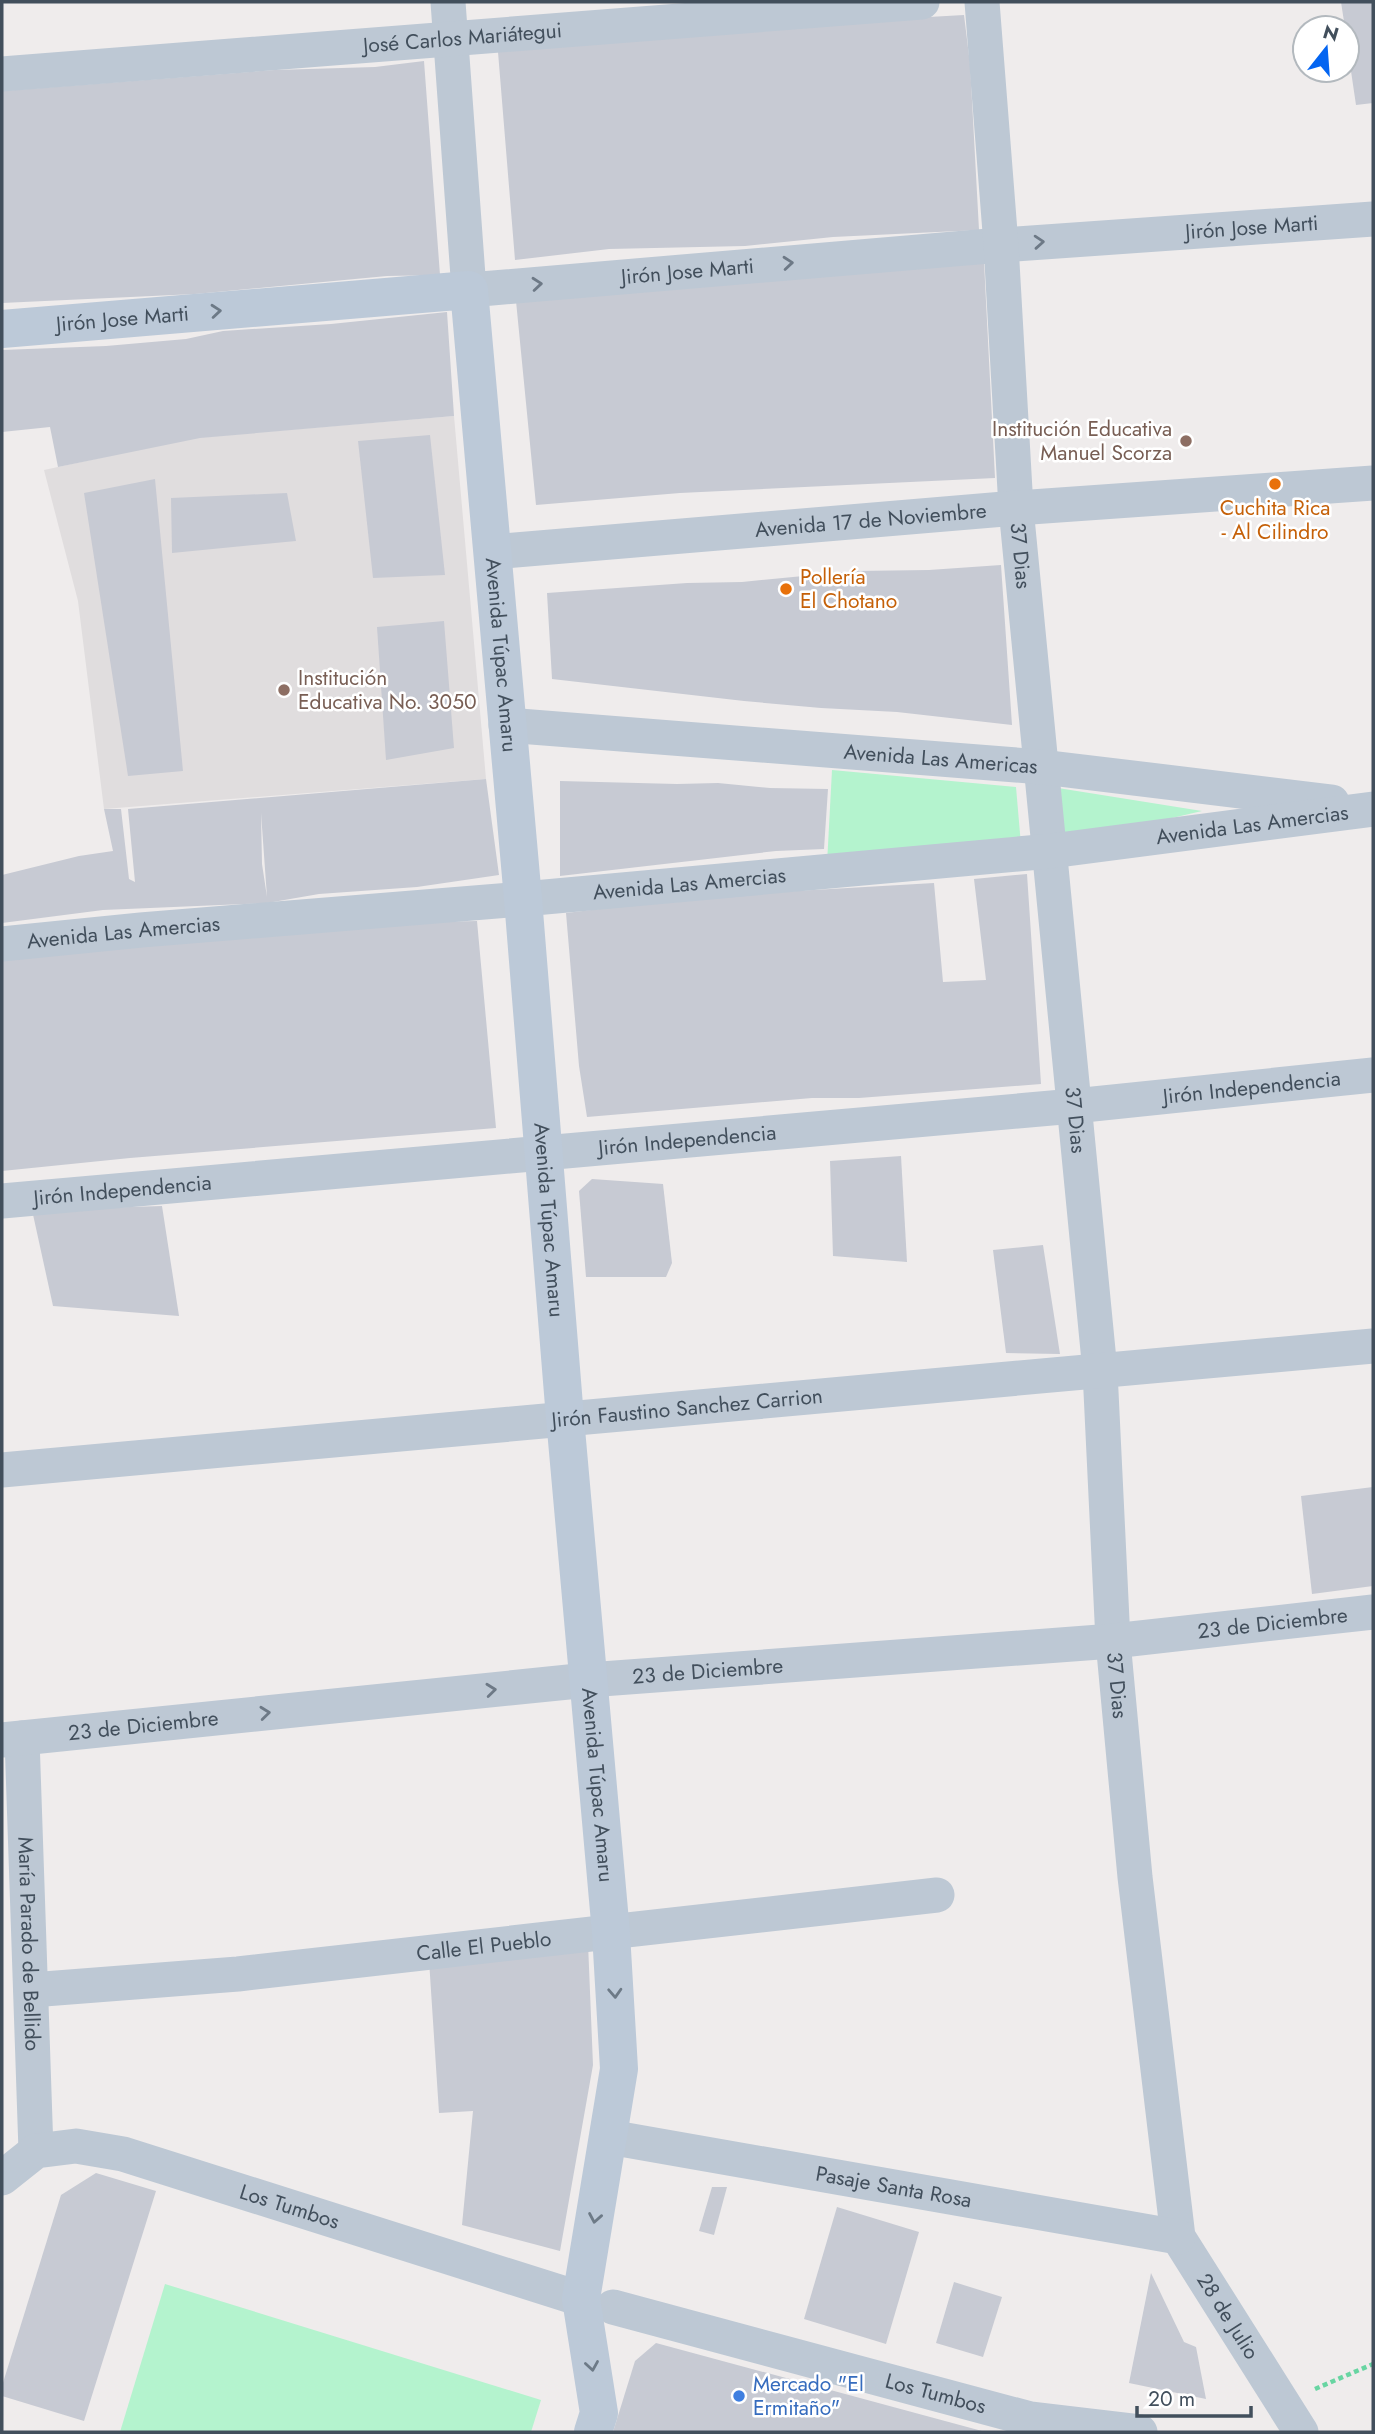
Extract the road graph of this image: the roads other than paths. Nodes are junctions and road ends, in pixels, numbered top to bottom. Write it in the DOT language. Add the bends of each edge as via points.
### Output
graph roads {
  1 [pos="448,2"];
  2 [pos="922,2"];
  3 [pos="982,2"];
  4 [pos="452,40"];
  5 [pos="2,74"];
  6 [pos="1373,219"];
  7 [pos="1001,245"];
  8 [pos="469,290"];
  9 [pos="2,329"];
  10 [pos="1373,482"];
  11 [pos="1016,508"];
  12 [pos="492,552"];
  13 [pos="506,725"];
  14 [pos="1042,767"];
  15 [pos="1373,808"];
  16 [pos="1051,851"];
  17 [pos="523,899"];
  18 [pos="2,944"];
  19 [pos="1373,1075"];
  20 [pos="1074,1105"];
  21 [pos="544,1154"];
  22 [pos="2,1201"];
  23 [pos="1373,1346"];
  24 [pos="1100,1371"];
  25 [pos="565,1418"];
  26 [pos="2,1470"];
  27 [pos="1373,1612"];
  28 [pos="1113,1641"];
  29 [pos="588,1680"];
  30 [pos="12,1739"];
  31 [pos="937,1895"];
  32 [pos="611,1933"];
  33 [pos="31,1990"];
  34 [pos="609,2137"];
  35 [pos="36,2151"];
  36 [pos="2,2178"];
  37 [pos="1178,2237"];
  38 [pos="597,2303"];
  39 [pos="1028,2426"];
  40 [pos="593,2432"];
  41 [pos="1140,2432"];
  42 [pos="1301,2432"];
  1 -- 4 [label="street, Avenida Túpac Amaru"];
  2 -- 4 [label="street, José Carlos Mariátegui"];
  3 -- 7 [label="street, 37 Dias"];
  4 -- 5 [label="street, José Carlos Mariátegui"];
  4 -- 8 [label="street, Avenida Túpac Amaru"];
  7 -- 6 [label="street, Jirón Jose Marti, one-way"];
  8 -- 7 [label="street, Jirón Jose Marti, one-way"];
  7 -- 11 [label="street, 37 Dias"];
  9 -- 8 [label="street, Jirón Jose Marti, one-way"];
  8 -- 12 [label="street, Avenida Túpac Amaru"];
  10 -- 11 [label="street, Avenida 17 de Noviembre"];
  11 -- 12 [label="street, Avenida 17 de Noviembre"];
  11 -- 14 [label="street, 37 Dias"];
  12 -- 13 [label="street, Avenida Túpac Amaru"];
  13 -- 14 [label="street, Avenida Las Americas"];
  13 -- 17 [label="street, Avenida Túpac Amaru"];
  14 -- 15 [label="street, Avenida Las Americas"];
  14 -- 16 [label="street, 37 Dias"];
  15 -- 16 [label="street, Avenida Las Amercias"];
  16 -- 17 [label="street, Avenida Las Amercias"];
  16 -- 20 [label="street, 37 Dias"];
  17 -- 18 [label="street, Avenida Las Amercias"];
  17 -- 21 [label="street, Avenida Túpac Amaru"];
  19 -- 20 [label="street, Jirón Independencia"];
  20 -- 21 [label="street, Jirón Independencia"];
  20 -- 24 [label="street, 37 Dias"];
  21 -- 22 [label="street, Jirón Independencia"];
  21 -- 25 [label="street, Avenida Túpac Amaru"];
  23 -- 24 [label="street, Jirón Faustino Sanchez Carrion"];
  24 -- 25 [label="street, Jirón Faustino Sanchez Carrion"];
  24 -- 28 [label="street, 37 Dias"];
  25 -- 26 [label="street, Jirón Faustino Sanchez Carrion"];
  25 -- 29 [label="street, Avenida Túpac Amaru"];
  27 -- 28 [label="street, 23 de Diciembre"];
  28 -- 29 [label="street, 23 de Diciembre"];
  28 -- 37 [label="street, 37 Dias" via="1135,1877"];
  30 -- 29 [label="street, 23 de Diciembre, one-way"];
  29 -- 32 [label="street, Avenida Túpac Amaru"];
  30 -- 33 [label="street, María Parado de Bellido"];
  31 -- 32 [label="street, Calle El Pueblo"];
  32 -- 33 [label="street, Calle El Pueblo" via="238,1975"];
  32 -- 34 [label="street, Avenida Túpac Amaru, one-way" via="619,2068"];
  33 -- 35 [label="street, María Parado de Bellido"];
  34 -- 37 [label="street, Pasaje Santa Rosa"];
  34 -- 38 [label="street, Avenida Túpac Amaru, one-way"];
  35 -- 36 [label="street"];
  35 -- 38 [label="street, Los Tumbos" via="76,2146 122,2154"];
  37 -- 42 [label="street, 28 de Julio"];
  38 -- 39 [label="street, Los Tumbos"];
  38 -- 40 [label="street, Avenida Túpac Amaru, one-way" via="599,2413"];
  39 -- 41 [label="street, Los Tumbos"];
}
